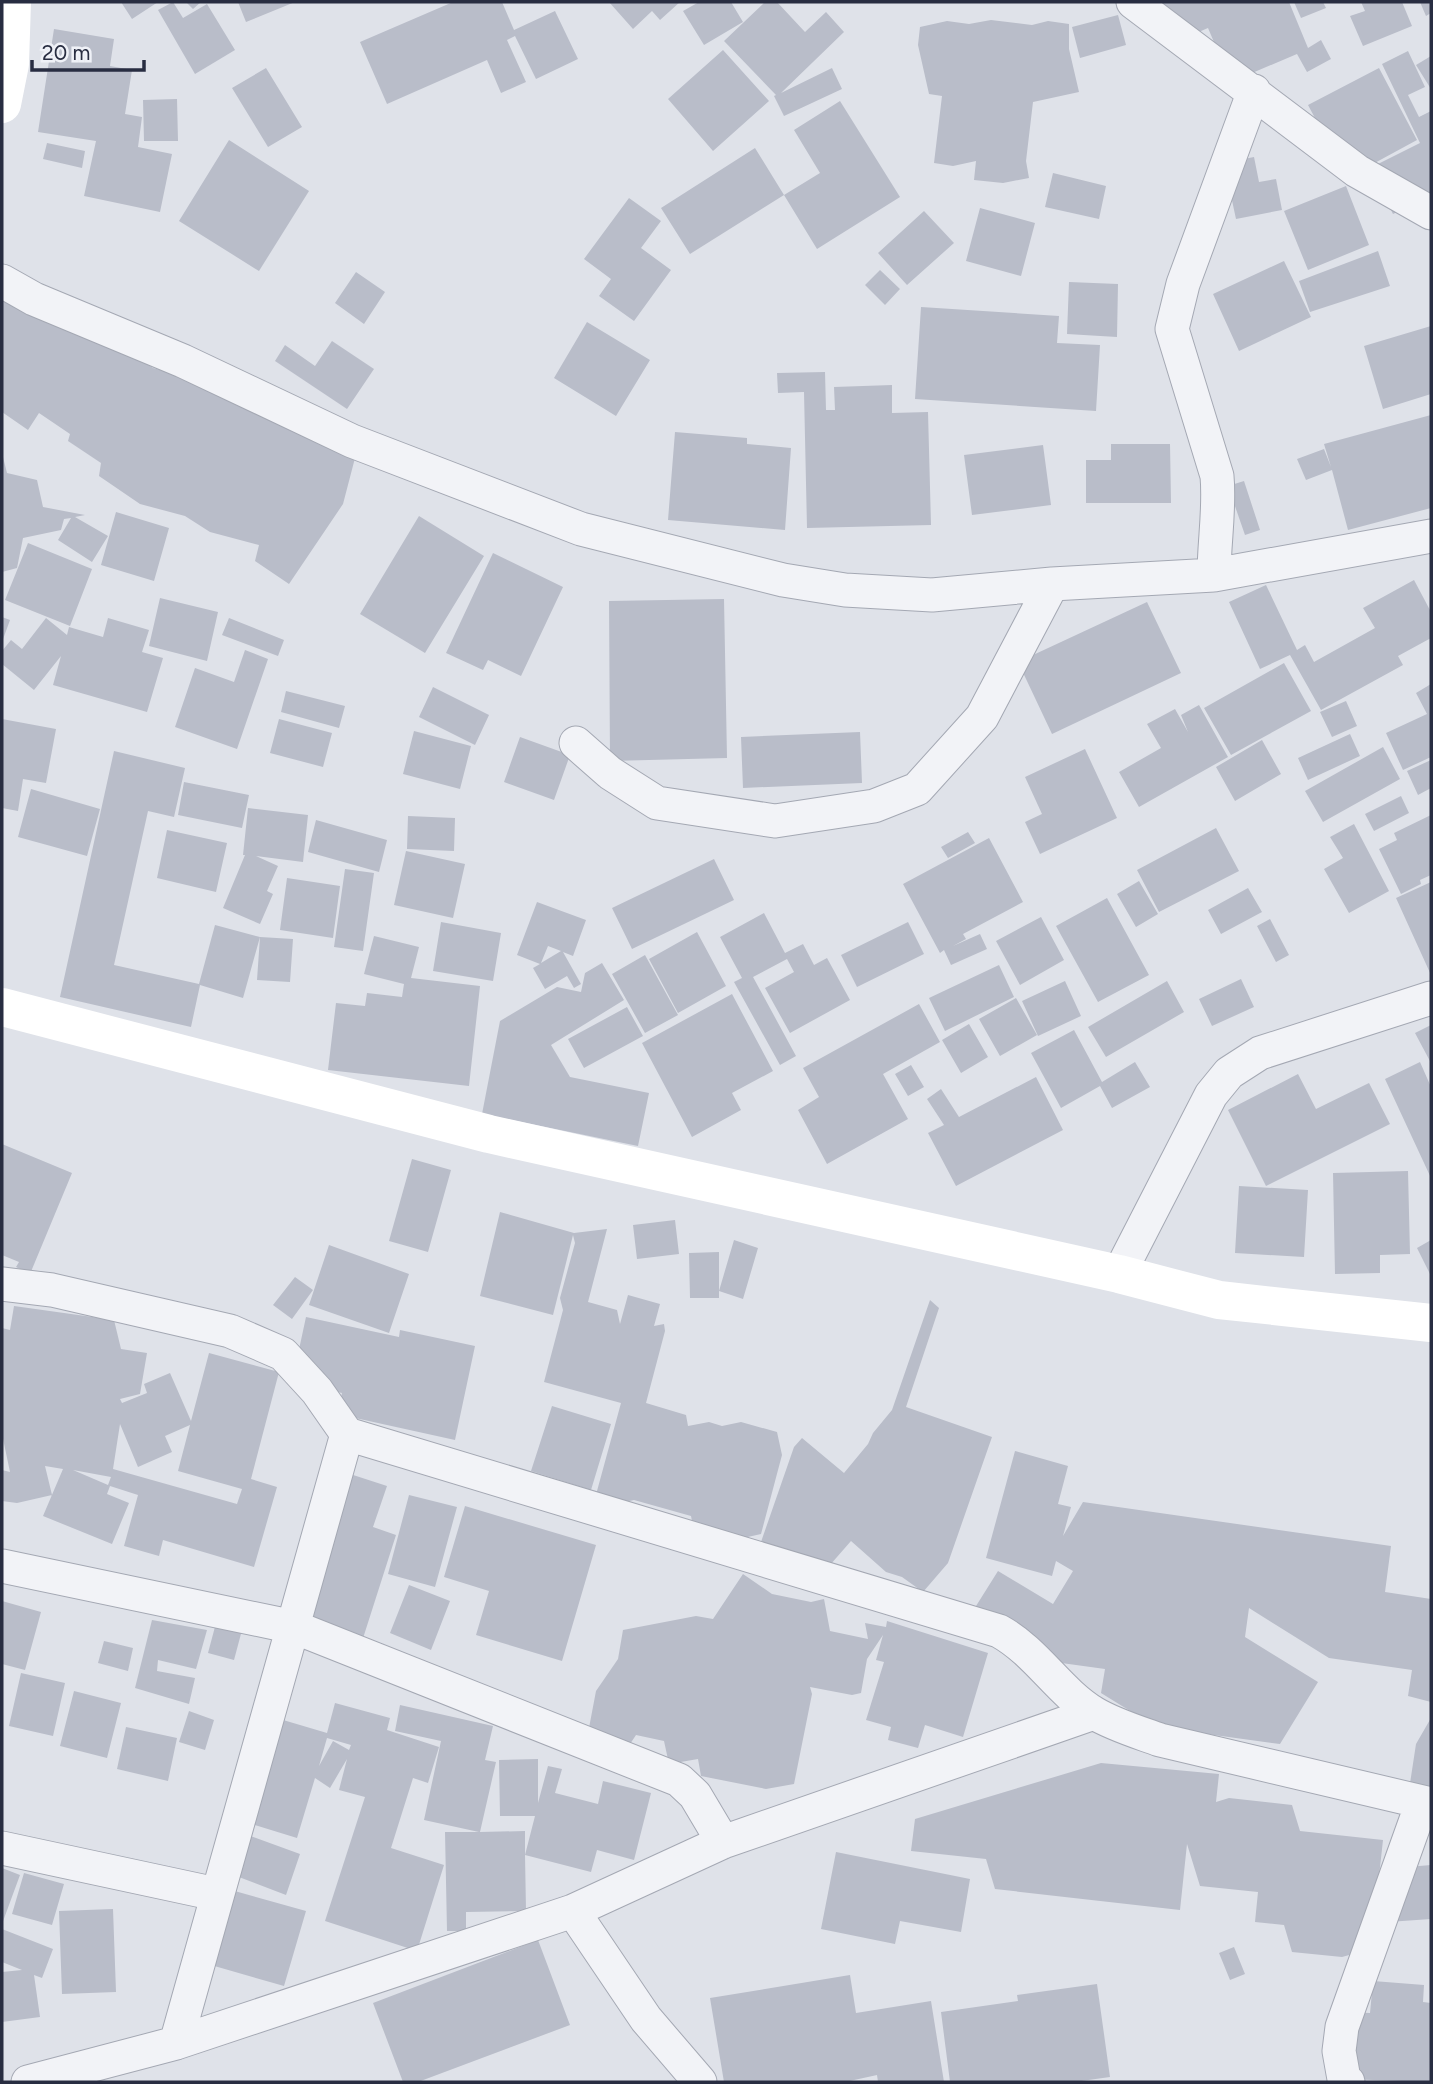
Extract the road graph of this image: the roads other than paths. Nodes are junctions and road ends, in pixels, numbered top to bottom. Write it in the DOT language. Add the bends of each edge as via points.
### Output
graph roads {
  1 [pos="12,2"];
  2 [pos="1133,2"];
  3 [pos="1254,91"];
  4 [pos="2,104"];
  5 [pos="1431,213"];
  6 [pos="2,281"];
  7 [pos="1431,536"];
  8 [pos="1214,575"];
  9 [pos="1052,584"];
  10 [pos="576,743"];
  11 [pos="1431,998"];
  12 [pos="2,1007"];
  13 [pos="1119,1274"];
  14 [pos="2,1284"];
  15 [pos="1431,1323"];
  16 [pos="347,1434"];
  17 [pos="2,1566"];
  18 [pos="294,1627"];
  19 [pos="1094,1713"];
  20 [pos="1427,1804"];
  21 [pos="723,1842"];
  22 [pos="2,1848"];
  23 [pos="216,1894"];
  24 [pos="573,1911"];
  25 [pos="176,2043"];
  26 [pos="1341,2081"];
  27 [pos="28,2082"];
  28 [pos="701,2082"];
  1 -- 4 [label="street" via="10,64"];
  2 -- 3 [label="street"];
  3 -- 5 [label="street" via="1357,171"];
  3 -- 8 [label="street" via="1183,284 1172,329 1217,476"];
  6 -- 9 [label="street" via="352,441 581,529 721,567 845,590 932,595"];
  7 -- 8 [label="street"];
  8 -- 9 [label="street"];
  9 -- 10 [label="street" via="982,717 917,789 874,806 775,821 657,803 610,773"];
  11 -- 13 [label="street" via="1260,1053 1229,1073 1211,1095"];
  12 -- 13 [label="street" via="489,1134"];
  13 -- 15 [label="street" via="1219,1300"];
  14 -- 16 [label="street" via="52,1290 230,1331 283,1354"];
  16 -- 18 [label="street"];
  16 -- 19 [label="street" via="999,1631 1019,1642"];
  17 -- 18 [label="street"];
  18 -- 21 [label="street" via="679,1780 695,1794"];
  18 -- 23 [label="street"];
  19 -- 20 [label="street" via="1160,1740"];
  19 -- 21 [label="street"];
  20 -- 26 [label="street" via="1342,2026"];
  21 -- 24 [label="street"];
  22 -- 23 [label="street"];
  23 -- 25 [label="street"];
  24 -- 25 [label="street"];
  24 -- 28 [label="street" via="646,2019"];
  25 -- 27 [label="street"];
}
